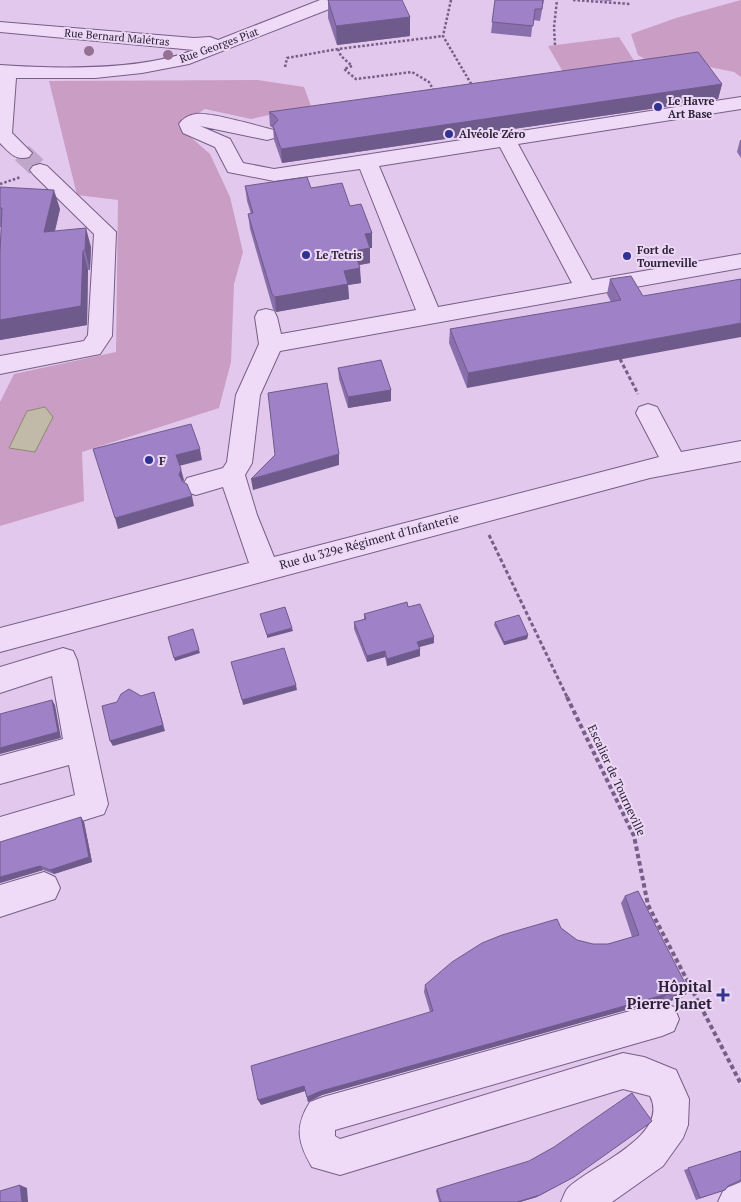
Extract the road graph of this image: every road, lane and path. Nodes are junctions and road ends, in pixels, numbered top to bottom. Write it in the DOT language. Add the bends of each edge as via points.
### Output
graph roads {
  1 [pos="336,0"];
  2 [pos="451,0"];
  3 [pos="556,0"];
  4 [pos="573,0"];
  5 [pos="631,4"];
  6 [pos="0,27"];
  7 [pos="444,36"];
  8 [pos="233,41"];
  9 [pos="555,45"];
  10 [pos="338,49"];
  11 [pos="285,67"];
  12 [pos="4,71"];
  13 [pos="473,86"];
  14 [pos="464,88"];
  15 [pos="435,93"];
  16 [pos="476,94"];
  17 [pos="741,103"];
  18 [pos="267,134"];
  19 [pos="506,140"];
  20 [pos="22,153"];
  21 [pos="367,162"];
  22 [pos="32,173"];
  23 [pos="0,184"];
  24 [pos="741,261"];
  25 [pos="586,289"];
  26 [pos="430,316"];
  27 [pos="266,317"];
  28 [pos="271,344"];
  29 [pos="620,359"];
  30 [pos="2,368"];
  31 [pos="643,404"];
  32 [pos="741,451"];
  33 [pos="674,462"];
  34 [pos="232,475"];
  35 [pos="196,485"];
  36 [pos="477,513"];
  37 [pos="264,569"];
  38 [pos="0,640"];
  39 [pos="0,680"];
  40 [pos="80,748"];
  41 [pos="0,770"];
  42 [pos="0,832"];
  43 [pos="44,888"];
  44 [pos="0,901"];
  45 [pos="662,1019"];
  46 [pos="741,1084"];
  47 [pos="741,1201"];
  48 [pos="580,1202"];
  49 [pos="737,1202"];
  1 -- 8 [label="street, Rue Georges Piat"];
  2 -- 7 [label="path"];
  3 -- 9 [label="path"];
  4 -- 5 [label="path"];
  6 -- 8 [label="street, Rue Bernard Malétras" via="194,44"];
  7 -- 10 [label="path"];
  7 -- 13 [label="path"];
  8 -- 12 [label="street, Rue Georges Piat" via="189,58 145,68 40,74"];
  10 -- 11 [label="path" via="287,58"];
  10 -- 15 [label="path" via="340,56 352,66 344,69 356,79 412,72 429,82"];
  12 -- 20 [label="street, Rue Georges Piat" via="2,134"];
  13 -- 14 [label="path"];
  13 -- 16 [label="path"];
  17 -- 19 [label="street"];
  18 -- 21 [label="street" via="204,120 189,124 190,129 222,142 235,168 274,175"];
  19 -- 21 [label="street"];
  19 -- 25 [label="street"];
  21 -- 26 [label="street"];
  22 -- 23 [label="path"];
  22 -- 30 [label="street" via="105,232 100,336 92,348"];
  24 -- 25 [label="street"];
  25 -- 26 [label="street"];
  26 -- 28 [label="street"];
  27 -- 28 [label="street"];
  28 -- 34 [label="street" via="248,394 239,463"];
  29 -- 31 [label="path"];
  31 -- 33 [label="street"];
  32 -- 33 [label="street, Rue du 329e Régiment d'Infanterie"];
  33 -- 36 [label="street, Rue du 329e Régiment d'Infanterie"];
  34 -- 35 [label="street"];
  34 -- 37 [label="street"];
  36 -- 37 [label="street, Rue du 329e Régiment d'Infanterie"];
  36 -- 46 [label="path, Escalier de Tourneville" via="634,836 648,905"];
  37 -- 38 [label="street, Rue du 329e Régiment d'Infanterie"];
  39 -- 40 [label="street" via="63,660"];
  40 -- 41 [label="street"];
  40 -- 42 [label="street" via="93,804"];
  43 -- 44 [label="street"];
  45 -- 48 [label="street" via="323,1115 316,1124 316,1140 325,1154 340,1157 623,1072 644,1075 663,1083 671,1099 670,1125 650,1153"];
  47 -- 49 [label="street"];
}
